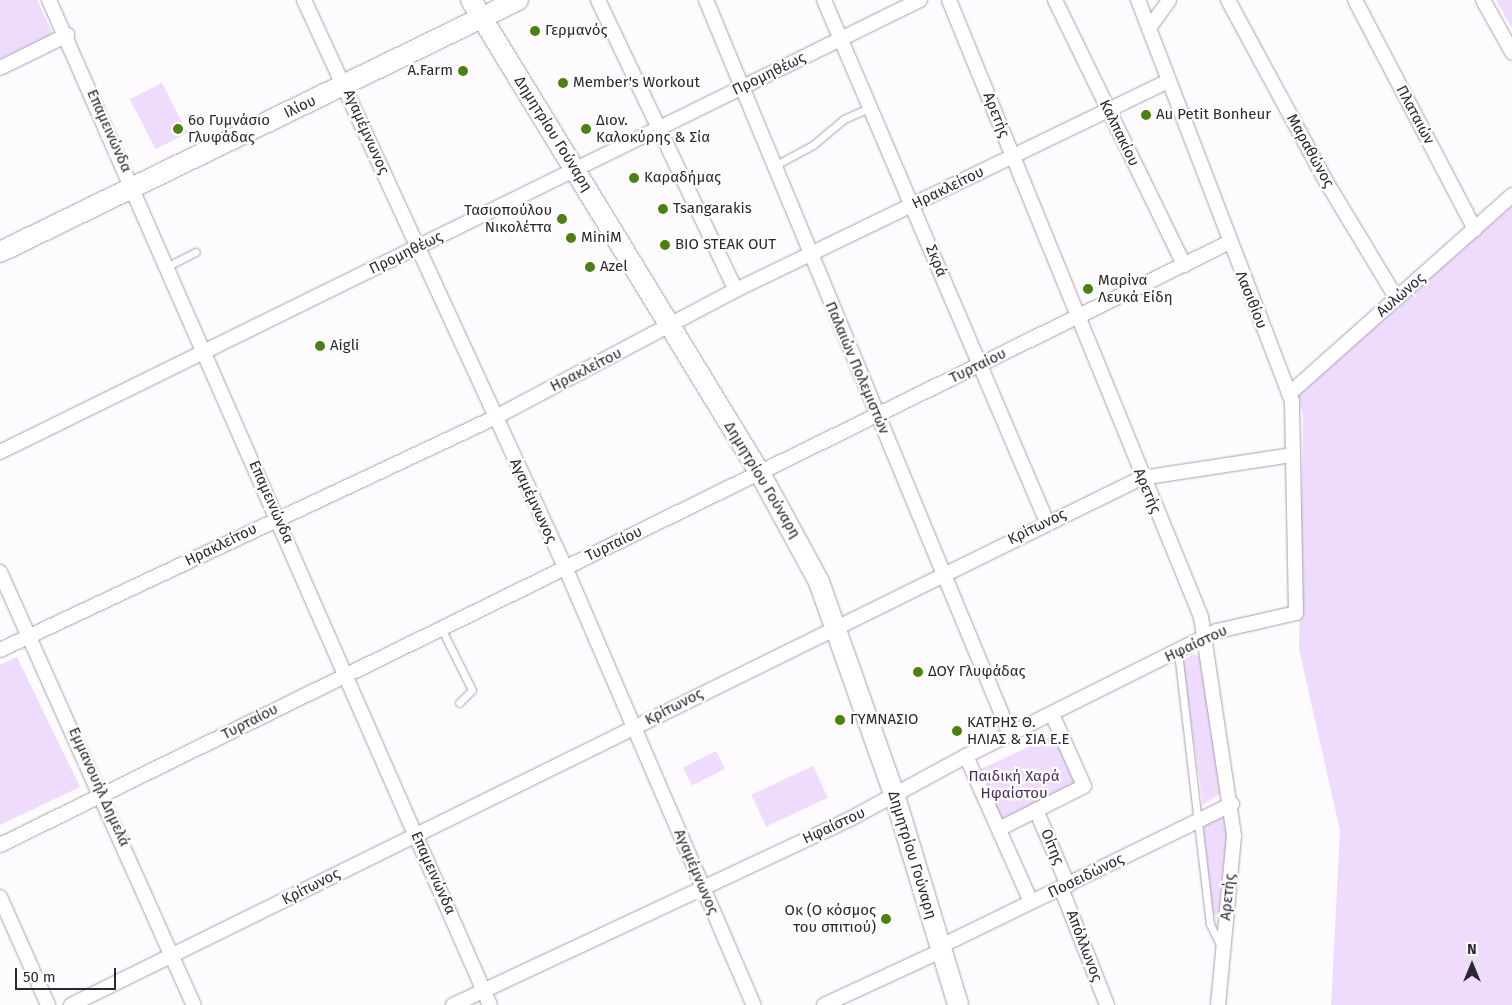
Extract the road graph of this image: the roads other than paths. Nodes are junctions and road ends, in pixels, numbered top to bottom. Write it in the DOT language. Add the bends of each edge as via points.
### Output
graph roads {
  1 [pos="49,0"];
  2 [pos="304,0"];
  3 [pos="471,0"];
  4 [pos="518,0"];
  5 [pos="598,0"];
  6 [pos="706,0"];
  7 [pos="824,0"];
  8 [pos="920,0"];
  9 [pos="949,0"];
  10 [pos="1055,0"];
  11 [pos="1138,0"];
  12 [pos="1169,0"];
  13 [pos="1228,0"];
  14 [pos="1355,0"];
  15 [pos="1483,0"];
  16 [pos="482,18"];
  17 [pos="1149,28"];
  18 [pos="67,36"];
  19 [pos="842,38"];
  20 [pos="1512,52"];
  21 [pos="0,68"];
  22 [pos="1168,81"];
  23 [pos="345,85"];
  24 [pos="739,89"];
  25 [pos="871,107"];
  26 [pos="1108,110"];
  27 [pos="661,127"];
  28 [pos="1014,156"];
  29 [pos="773,167"];
  30 [pos="576,169"];
  31 [pos="134,188"];
  32 [pos="1512,195"];
  33 [pos="913,204"];
  34 [pos="1475,230"];
  35 [pos="1228,243"];
  36 [pos="417,247"];
  37 [pos="0,252"];
  38 [pos="196,252"];
  39 [pos="810,254"];
  40 [pos="1184,265"];
  41 [pos="168,266"];
  42 [pos="736,290"];
  43 [pos="1397,299"];
  44 [pos="1079,317"];
  45 [pos="670,327"];
  46 [pos="206,351"];
  47 [pos="980,365"];
  48 [pos="1289,394"];
  49 [pos="877,416"];
  50 [pos="494,418"];
  51 [pos="0,452"];
  52 [pos="1292,455"];
  53 [pos="759,473"];
  54 [pos="1141,478"];
  55 [pos="278,518"];
  56 [pos="1047,522"];
  57 [pos="565,567"];
  58 [pos="0,572"];
  59 [pos="944,573"];
  60 [pos="1296,614"];
  61 [pos="836,626"];
  62 [pos="441,628"];
  63 [pos="31,636"];
  64 [pos="1205,638"];
  65 [pos="0,650"];
  66 [pos="1178,652"];
  67 [pos="346,674"];
  68 [pos="458,702"];
  69 [pos="1052,714"];
  70 [pos="634,728"];
  71 [pos="1010,734"];
  72 [pos="966,756"];
  73 [pos="104,796"];
  74 [pos="895,796"];
  75 [pos="1232,804"];
  76 [pos="1036,810"];
  77 [pos="1200,820"];
  78 [pos="999,829"];
  79 [pos="416,834"];
  80 [pos="0,845"];
  81 [pos="702,886"];
  82 [pos="1065,886"];
  83 [pos="0,897"];
  84 [pos="1031,902"];
  85 [pos="940,949"];
  86 [pos="1223,951"];
  87 [pos="172,956"];
  88 [pos="483,990"];
  89 [pos="48,1005"];
  90 [pos="72,1005"];
  91 [pos="194,1005"];
  92 [pos="453,1005"];
  93 [pos="490,1005"];
  94 [pos="754,1005"];
  95 [pos="824,1005"];
  96 [pos="958,1005"];
  97 [pos="1106,1005"];
  98 [pos="1218,1005"];
  1 -- 18 [label="street, Επαμεινώνδα"];
  2 -- 23 [label="street, Αγαμέμνωνος"];
  3 -- 16 [label="main road, Δημητρίου Γούναρη"];
  4 -- 16 [label="main road, Ιλίου"];
  5 -- 27 [label="street"];
  6 -- 24 [label="street, Παλαιών Πολεμιστών"];
  7 -- 19 [label="street, Σκρά"];
  8 -- 19 [label="street, Προμηθέως"];
  9 -- 28 [label="street, Αρετής"];
  10 -- 26 [label="street, Καλπακίου"];
  11 -- 17 [label="street, Λασιθίου"];
  12 -- 17 [label="street"];
  13 -- 43 [label="street, Μαραθώνος" via="1327,183"];
  14 -- 34 [label="street, Πλαταιών"];
  15 -- 20 [label="street"];
  16 -- 23 [label="main road, Ιλίου"];
  16 -- 30 [label="main road, Δημητρίου Γούναρη"];
  17 -- 22 [label="street, Λασιθίου"];
  18 -- 21 [label="street"];
  18 -- 31 [label="street, Επαμεινώνδα"];
  19 -- 24 [label="street, Προμηθέως"];
  19 -- 25 [label="street, Σκρά"];
  22 -- 26 [label="street, Ηρακλείτου"];
  22 -- 35 [label="street, Λασιθίου"];
  23 -- 31 [label="main road, Ιλίου"];
  23 -- 36 [label="street, Αγαμέμνωνος"];
  24 -- 27 [label="street, Προμηθέως"];
  24 -- 29 [label="street, Παλαιών Πολεμιστών"];
  25 -- 29 [label="lane" via="844,119 813,145"];
  25 -- 33 [label="street, Σκρά"];
  26 -- 28 [label="street, Ηρακλείτου"];
  26 -- 40 [label="street, Καλπακίου"];
  27 -- 30 [label="street, Προμηθέως"];
  27 -- 42 [label="street"];
  28 -- 33 [label="street, Ηρακλείτου"];
  28 -- 44 [label="street, Αρετής"];
  29 -- 39 [label="street, Παλαιών Πολεμιστών"];
  30 -- 36 [label="street, Προμηθέως"];
  30 -- 45 [label="main road, Δημητρίου Γούναρη"];
  31 -- 37 [label="main road, Ιλίου"];
  31 -- 41 [label="street, Επαμεινώνδα"];
  32 -- 34 [label="street, Αυλώνος"];
  33 -- 39 [label="street, Ηρακλείτου"];
  33 -- 47 [label="street, Σκρά"];
  34 -- 43 [label="street, Αυλώνος"];
  35 -- 40 [label="street, Τυρταίου"];
  35 -- 48 [label="street, Λασιθίου"];
  36 -- 46 [label="street, Προμηθέως"];
  36 -- 50 [label="street, Αγαμέμνωνος"];
  38 -- 41 [label="lane"];
  39 -- 42 [label="street, Ηρακλείτου"];
  39 -- 49 [label="street, Παλαιών Πολεμιστών"];
  40 -- 44 [label="street, Τυρταίου"];
  41 -- 46 [label="street, Επαμεινώνδα"];
  42 -- 45 [label="street, Ηρακλείτου"];
  43 -- 48 [label="street, Αυλώνος"];
  44 -- 47 [label="street, Τυρταίου"];
  44 -- 54 [label="street, Αρετής"];
  45 -- 50 [label="street, Ηρακλείτου"];
  45 -- 53 [label="main road, Δημητρίου Γούναρη"];
  46 -- 51 [label="street, Προμηθέως"];
  46 -- 55 [label="street, Επαμεινώνδα"];
  47 -- 49 [label="street, Τυρταίου"];
  47 -- 56 [label="street, Σκρά"];
  48 -- 52 [label="street, Λασιθίου" via="1294,420"];
  49 -- 53 [label="street, Τυρταίου"];
  49 -- 59 [label="street, Παλαιών Πολεμιστών"];
  50 -- 55 [label="street, Ηρακλείτου"];
  50 -- 57 [label="street, Αγαμέμνωνος"];
  52 -- 54 [label="street, Κρίτωνος"];
  52 -- 60 [label="street, Λασιθίου"];
  53 -- 57 [label="street, Τυρταίου"];
  53 -- 61 [label="main road, Δημητρίου Γούναρη" via="816,574"];
  54 -- 56 [label="street, Κρίτωνος"];
  54 -- 64 [label="street, Αρετής" via="1201,617"];
  55 -- 63 [label="street, Ηρακλείτου"];
  55 -- 67 [label="street, Επαμεινώνδα"];
  56 -- 59 [label="street, Κρίτωνος"];
  57 -- 62 [label="street, Τυρταίου"];
  57 -- 70 [label="street, Αγαμέμνωνος"];
  58 -- 63 [label="street, Εμμανουήλ Δημελά"];
  59 -- 61 [label="street, Κρίτωνος"];
  59 -- 71 [label="street, Παλαιών Πολεμιστών"];
  60 -- 64 [label="street, Ηφαίστου" via="1226,628"];
  61 -- 70 [label="street, Κρίτωνος"];
  61 -- 74 [label="main road, Δημητρίου Γούναρη"];
  62 -- 67 [label="street, Τυρταίου"];
  62 -- 68 [label="lane" via="472,690"];
  63 -- 65 [label="street, Ηρακλείτου"];
  63 -- 73 [label="street, Εμμανουήλ Δημελά"];
  64 -- 66 [label="street, Ηφαίστου"];
  64 -- 75 [label="street, Αρετής"];
  66 -- 69 [label="street, Ηφαίστου"];
  66 -- 77 [label="lane"];
  67 -- 73 [label="street, Τυρταίου"];
  67 -- 79 [label="street, Επαμεινώνδα"];
  69 -- 71 [label="street, Ηφαίστου"];
  69 -- 76 [label="street" via="1084,786"];
  70 -- 79 [label="street, Κρίτωνος"];
  70 -- 81 [label="street, Αγαμέμνωνος"];
  71 -- 72 [label="street, Ηφαίστου"];
  72 -- 74 [label="street, Ηφαίστου"];
  72 -- 78 [label="street"];
  73 -- 80 [label="street, Τυρταίου"];
  73 -- 87 [label="street, Εμμανουήλ Δημελά"];
  74 -- 81 [label="street, Ηφαίστου"];
  74 -- 85 [label="main road, Δημητρίου Γούναρη"];
  75 -- 77 [label="street, Ποσειδώνος"];
  75 -- 86 [label="street, Αρετής"];
  76 -- 78 [label="street"];
  76 -- 82 [label="street, Οίτης"];
  77 -- 82 [label="street, Ποσειδώνος"];
  77 -- 86 [label="lane" via="1210,924"];
  78 -- 84 [label="street"];
  79 -- 87 [label="street, Κρίτωνος"];
  79 -- 88 [label="street, Επαμεινώνδα"];
  81 -- 88 [label="street, Ηφαίστου"];
  81 -- 94 [label="street, Αγαμέμνωνος"];
  82 -- 84 [label="street, Ποσειδώνος"];
  82 -- 97 [label="street, Απόλλωνος"];
  83 -- 89 [label="street"];
  84 -- 85 [label="street, Ποσειδώνος"];
  85 -- 95 [label="street, Ποσειδώνος"];
  85 -- 96 [label="main road, Δημητρίου Γούναρη"];
  86 -- 98 [label="street, Αρετής"];
  87 -- 90 [label="street, Κρίτωνος"];
  87 -- 91 [label="street, Εμμανουήλ Δημελά"];
  88 -- 92 [label="street, Ηφαίστου"];
  88 -- 93 [label="street, Επαμεινώνδα"];
}
